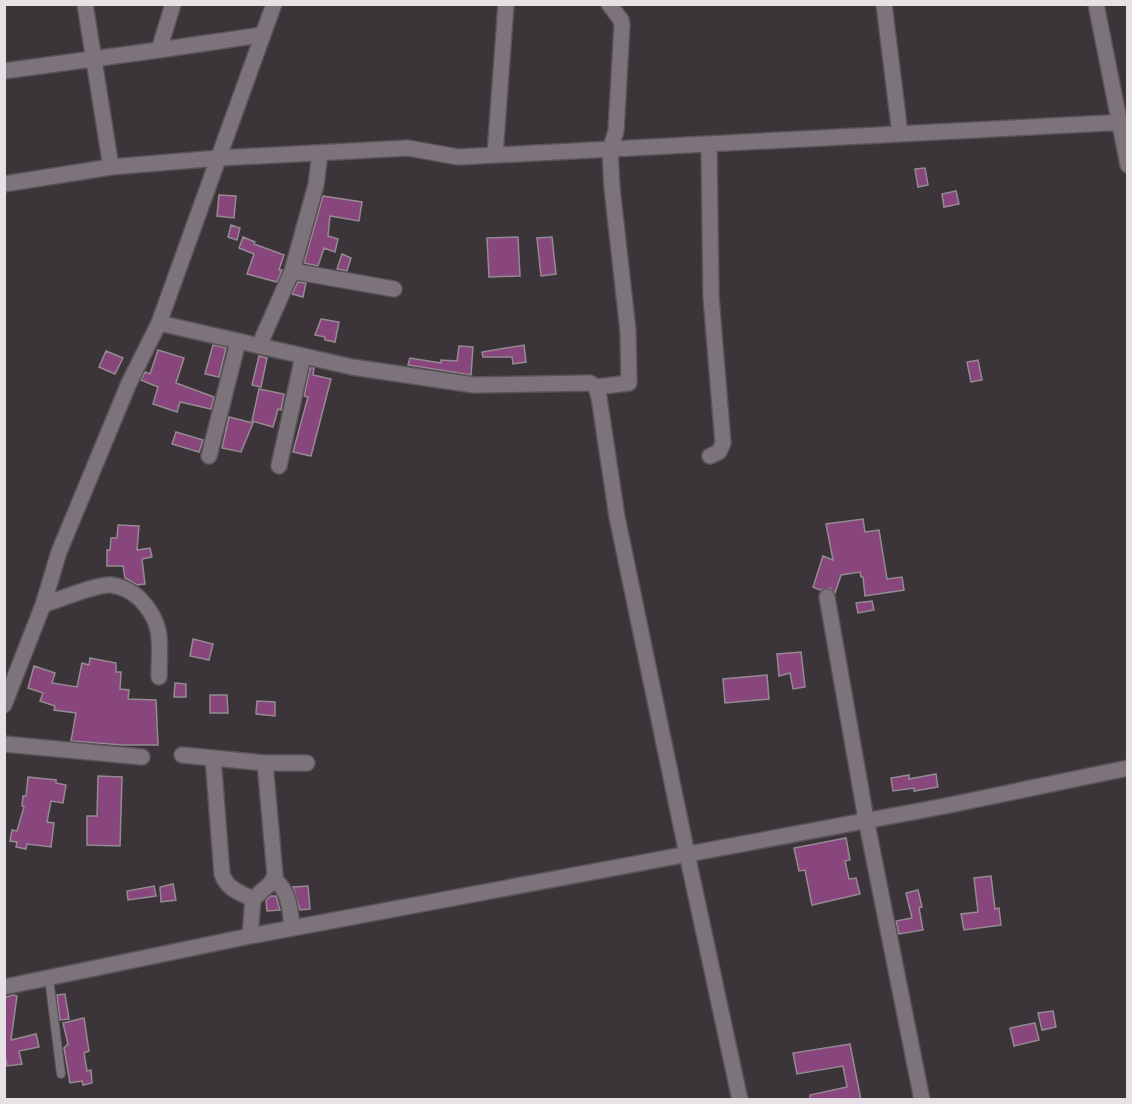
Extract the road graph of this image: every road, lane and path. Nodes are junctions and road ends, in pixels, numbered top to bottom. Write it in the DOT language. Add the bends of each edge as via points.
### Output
graph roads {
  1 [pos="85,4"];
  2 [pos="173,4"];
  3 [pos="274,4"];
  4 [pos="506,4"];
  5 [pos="609,4"];
  6 [pos="884,4"];
  7 [pos="1096,4"];
  8 [pos="261,35"];
  9 [pos="159,50"];
  10 [pos="95,58"];
  11 [pos="4,71"];
  12 [pos="1123,122"];
  13 [pos="900,134"];
  14 [pos="708,145"];
  15 [pos="610,150"];
  16 [pos="320,153"];
  17 [pos="495,155"];
  18 [pos="219,158"];
  19 [pos="1128,165"];
  20 [pos="111,167"];
  21 [pos="4,184"];
  22 [pos="292,271"];
  23 [pos="394,289"];
  24 [pos="159,323"];
  25 [pos="238,342"];
  26 [pos="259,346"];
  27 [pos="303,356"];
  28 [pos="596,387"];
  29 [pos="209,456"];
  30 [pos="710,456"];
  31 [pos="279,465"];
  32 [pos="827,597"];
  33 [pos="43,605"];
  34 [pos="159,677"];
  35 [pos="4,705"];
  36 [pos="4,744"];
  37 [pos="182,755"];
  38 [pos="142,757"];
  39 [pos="213,758"];
  40 [pos="265,763"];
  41 [pos="307,763"];
  42 [pos="1128,768"];
  43 [pos="866,819"];
  44 [pos="687,854"];
  45 [pos="274,879"];
  46 [pos="253,899"];
  47 [pos="292,928"];
  48 [pos="250,936"];
  49 [pos="50,978"];
  50 [pos="4,987"];
  51 [pos="61,1074"];
  52 [pos="740,1100"];
  53 [pos="922,1100"];
  1 -- 10 [label="street"];
  2 -- 9 [label="street"];
  3 -- 8 [label="street"];
  4 -- 17 [label="street"];
  5 -- 15 [label="street" via="622,25 616,130"];
  6 -- 13 [label="street"];
  7 -- 12 [label="street"];
  8 -- 9 [label="street"];
  8 -- 18 [label="street"];
  9 -- 10 [label="street"];
  10 -- 11 [label="street"];
  10 -- 20 [label="street"];
  12 -- 13 [label="street"];
  12 -- 19 [label="street"];
  13 -- 14 [label="street"];
  14 -- 15 [label="street"];
  14 -- 30 [label="street" via="711,297 723,442 719,452"];
  15 -- 17 [label="street"];
  15 -- 28 [label="street" via="628,331 629,383"];
  16 -- 17 [label="street" via="408,148 458,157"];
  16 -- 18 [label="street"];
  16 -- 22 [label="street" via="316,185"];
  18 -- 20 [label="street"];
  18 -- 24 [label="street"];
  20 -- 21 [label="street"];
  22 -- 23 [label="street"];
  22 -- 26 [label="street"];
  24 -- 25 [label="street"];
  24 -- 33 [label="street" via="79,502"];
  25 -- 26 [label="street"];
  25 -- 29 [label="street"];
  26 -- 27 [label="street"];
  27 -- 28 [label="street" via="474,385 590,383"];
  27 -- 31 [label="street"];
  28 -- 44 [label="street" via="617,517"];
  32 -- 43 [label="street"];
  33 -- 34 [label="street" via="110,585 137,596 156,620"];
  33 -- 35 [label="street"];
  36 -- 38 [label="street"];
  37 -- 39 [label="street"];
  39 -- 40 [label="street"];
  39 -- 46 [label="street" via="222,874 232,888"];
  40 -- 41 [label="street"];
  40 -- 45 [label="street"];
  42 -- 43 [label="street"];
  43 -- 44 [label="street"];
  43 -- 53 [label="street"];
  44 -- 47 [label="street"];
  44 -- 52 [label="street"];
  45 -- 46 [label="street"];
  45 -- 47 [label="street" via="282,885 289,900"];
  46 -- 48 [label="street"];
  47 -- 48 [label="street"];
  48 -- 49 [label="street"];
  49 -- 50 [label="street"];
  49 -- 51 [label="lane"];
}
